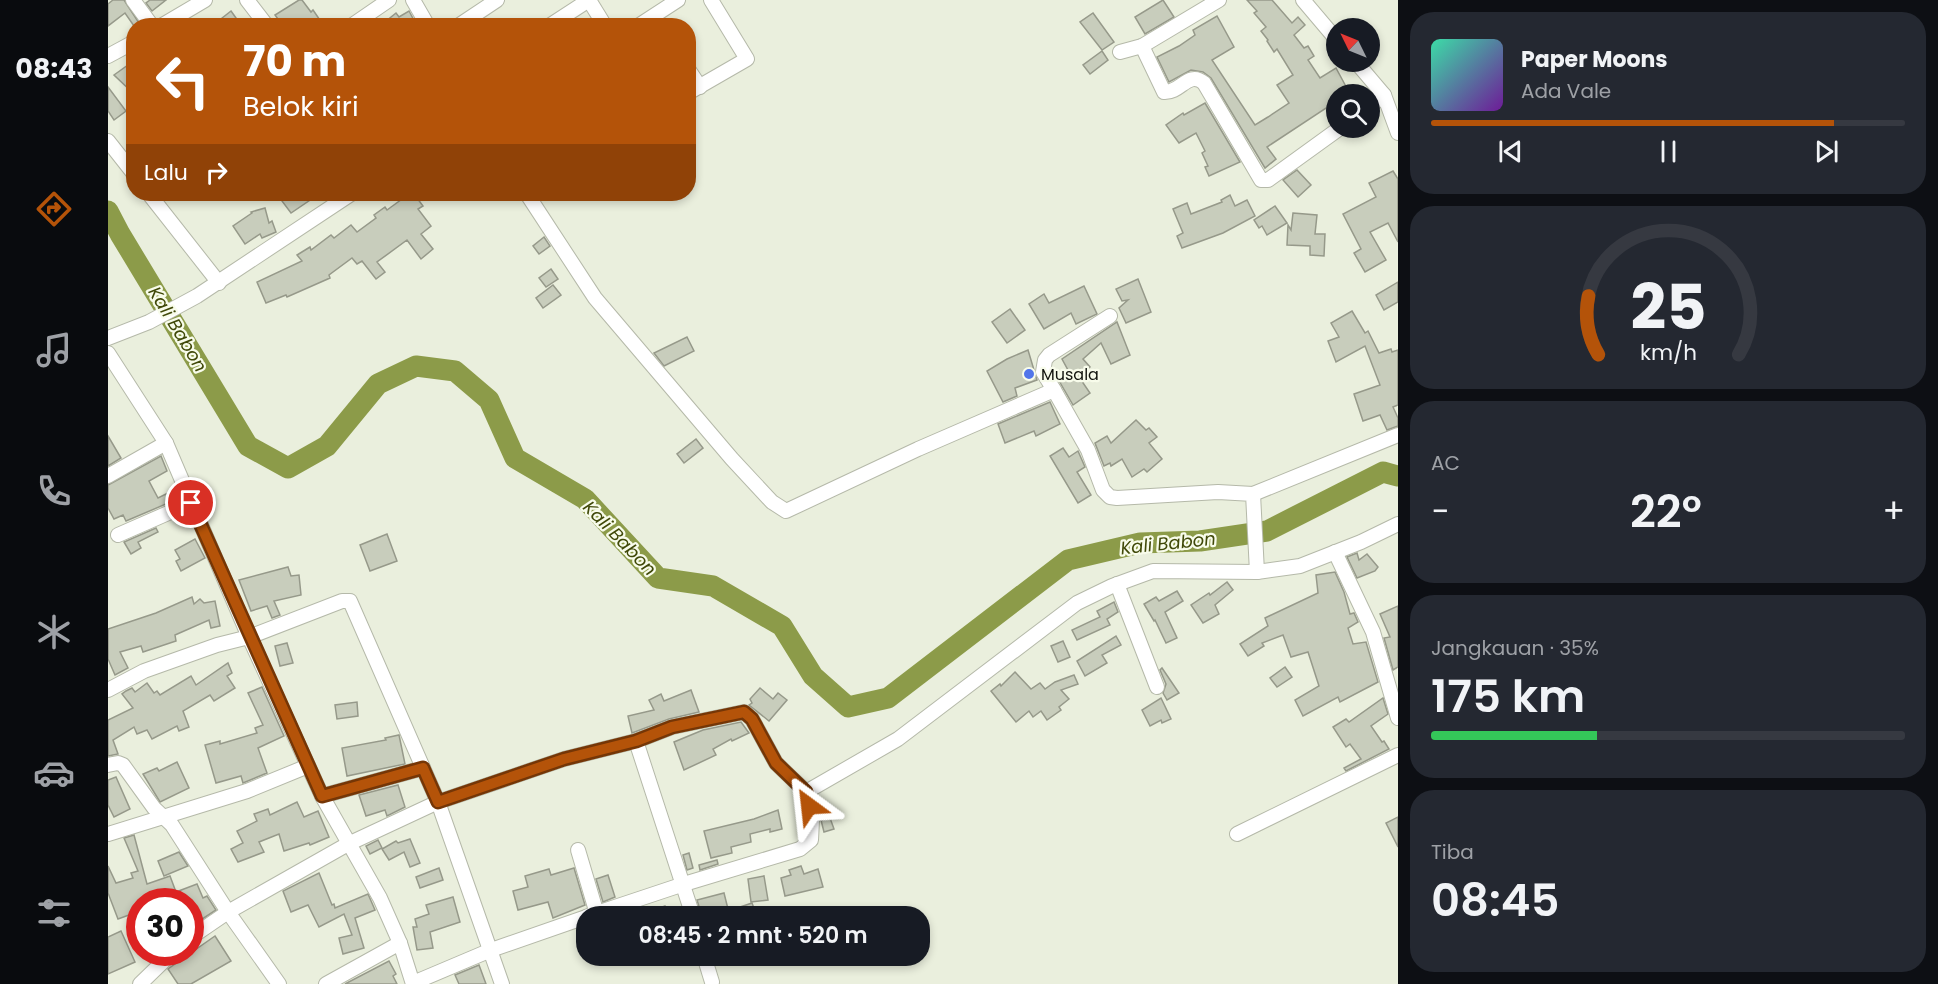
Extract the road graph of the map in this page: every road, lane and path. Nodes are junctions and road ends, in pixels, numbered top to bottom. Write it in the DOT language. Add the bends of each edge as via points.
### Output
graph roads {
  1 [pos="133,0"];
  2 [pos="205,0"];
  3 [pos="247,0"];
  4 [pos="389,0"];
  5 [pos="413,0"];
  6 [pos="497,0"];
  7 [pos="589,0"];
  8 [pos="678,0"];
  9 [pos="711,0"];
  10 [pos="1219,0"];
  11 [pos="1303,0"];
  12 [pos="146,18"];
  13 [pos="175,18"];
  14 [pos="261,18"];
  15 [pos="363,18"];
  16 [pos="423,18"];
  17 [pos="470,18"];
  18 [pos="561,18"];
  19 [pos="600,18"];
  20 [pos="659,18"];
  21 [pos="1326,27"];
  22 [pos="126,46"];
  23 [pos="1142,46"];
  24 [pos="1120,52"];
  25 [pos="108,56"];
  26 [pos="1364,72"];
  27 [pos="696,89"];
  28 [pos="1384,95"];
  29 [pos="1380,98"];
  30 [pos="1398,133"];
  31 [pos="1326,138"];
  32 [pos="108,141"];
  33 [pos="126,164"];
  34 [pos="155,201"];
  35 [pos="337,201"];
  36 [pos="532,201"];
  37 [pos="219,283"];
  38 [pos="1110,316"];
  39 [pos="108,338"];
  40 [pos="108,353"];
  41 [pos="1054,390"];
  42 [pos="1398,435"];
  43 [pos="166,443"];
  44 [pos="108,476"];
  45 [pos="1254,498"];
  46 [pos="191,503"];
  47 [pos="1397,525"];
  48 [pos="118,535"];
  49 [pos="1335,552"];
  50 [pos="1257,567"];
  51 [pos="1117,584"];
  52 [pos="249,637"];
  53 [pos="1157,687"];
  54 [pos="108,690"];
  55 [pos="1398,718"];
  56 [pos="636,741"];
  57 [pos="1398,755"];
  58 [pos="108,765"];
  59 [pos="308,766"];
  60 [pos="423,768"];
  61 [pos="806,792"];
  62 [pos="322,796"];
  63 [pos="438,802"];
  64 [pos="165,817"];
  65 [pos="108,834"];
  66 [pos="1237,834"];
  67 [pos="348,844"];
  68 [pos="578,850"];
  69 [pos="684,884"];
  70 [pos="588,906"];
  71 [pos="619,906"];
  72 [pos="690,906"];
  73 [pos="228,912"];
  74 [pos="576,921"];
  75 [pos="204,928"];
  76 [pos="400,943"];
  77 [pos="491,950"];
  78 [pos="159,966"];
  79 [pos="708,966"];
  80 [pos="712,982"];
  81 [pos="140,984"];
  82 [pos="279,984"];
  83 [pos="326,984"];
  84 [pos="413,984"];
  85 [pos="502,984"];
  1 -- 12 [label="street"];
  2 -- 13 [label="street"];
  3 -- 14 [label="street"];
  4 -- 15 [label="street"];
  5 -- 16 [label="street"];
  6 -- 17 [label="street"];
  7 -- 18 [label="street"];
  7 -- 19 [label="street"];
  8 -- 20 [label="street"];
  9 -- 27 [label="street" via="747,59"];
  10 -- 23 [label="street"];
  11 -- 21 [label="street"];
  22 -- 25 [label="street"];
  23 -- 24 [label="street"];
  23 -- 31 [label="street" via="1163,91 1171,92 1192,78 1208,88 1261,180 1268,180"];
  26 -- 28 [label="street"];
  28 -- 29 [label="street"];
  28 -- 30 [label="street"];
  32 -- 33 [label="street"];
  34 -- 37 [label="street"];
  35 -- 37 [label="street"];
  36 -- 41 [label="street" via="595,298 732,459 782,510"];
  37 -- 39 [label="street" via="149,322"];
  38 -- 41 [label="street" via="1048,355 1043,372"];
  40 -- 43 [label="street"];
  41 -- 45 [label="street" via="1089,450 1103,490 1110,497 1218,492"];
  42 -- 45 [label="street"];
  43 -- 44 [label="street"];
  43 -- 46 [label="street"];
  45 -- 50 [label="street"];
  46 -- 48 [label="street"];
  46 -- 52 [label="street"];
  47 -- 49 [label="street"];
  49 -- 50 [label="street" via="1300,566"];
  49 -- 55 [label="street" via="1373,632"];
  50 -- 51 [label="street" via="1154,571"];
  51 -- 53 [label="street"];
  51 -- 61 [label="street" via="1077,603 898,740"];
  52 -- 54 [label="street" via="144,671"];
  52 -- 59 [label="street"];
  52 -- 60 [label="street" via="350,601"];
  56 -- 61 [label="street" via="672,727 744,712 752,719 776,763"];
  56 -- 63 [label="street" via="564,759"];
  56 -- 69 [label="street"];
  57 -- 66 [label="street"];
  58 -- 64 [label="street" via="123,765"];
  59 -- 62 [label="street"];
  59 -- 64 [label="street"];
  60 -- 62 [label="street"];
  60 -- 63 [label="street"];
  61 -- 69 [label="street" via="812,820 811,840 806,846"];
  62 -- 67 [label="street"];
  63 -- 67 [label="street"];
  63 -- 77 [label="street"];
  64 -- 65 [label="street"];
  64 -- 73 [label="street"];
  67 -- 73 [label="street"];
  67 -- 76 [label="street" via="380,898"];
  68 -- 70 [label="street"];
  69 -- 71 [label="street"];
  69 -- 72 [label="street"];
  73 -- 75 [label="street"];
  73 -- 82 [label="street"];
  74 -- 77 [label="street"];
  76 -- 83 [label="street"];
  76 -- 84 [label="street"];
  77 -- 84 [label="street"];
  77 -- 85 [label="street"];
  78 -- 81 [label="street"];
  79 -- 80 [label="street"];
}
